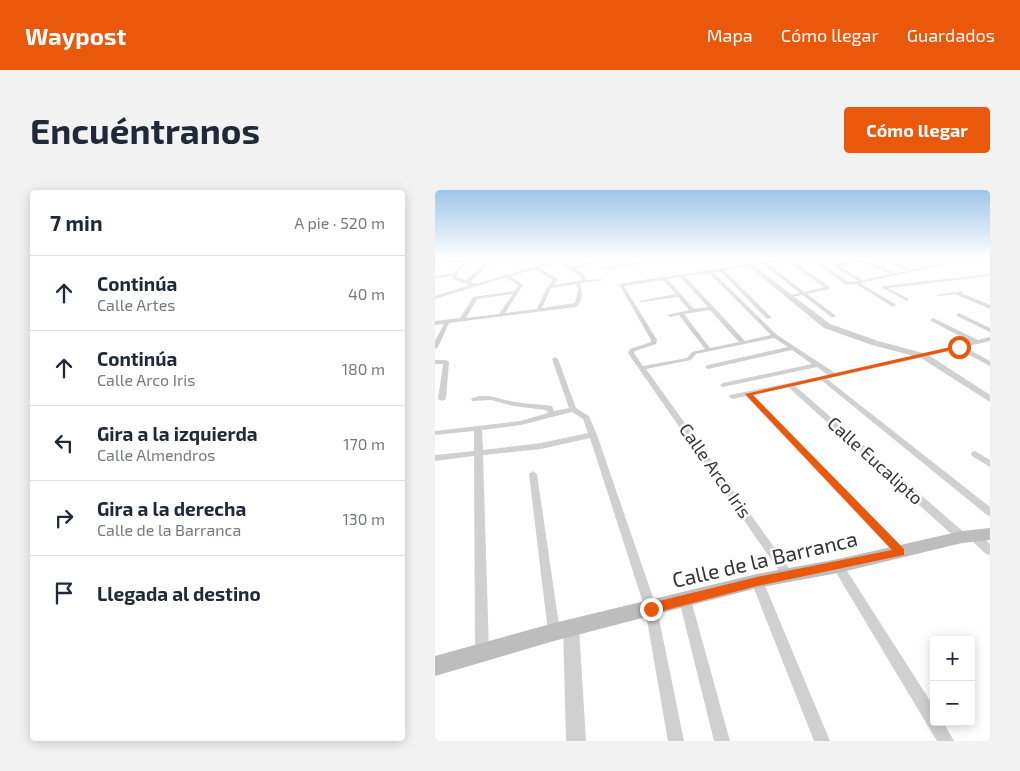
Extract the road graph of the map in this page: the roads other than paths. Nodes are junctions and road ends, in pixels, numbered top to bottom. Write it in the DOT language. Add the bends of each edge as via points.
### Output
graph roads {
  1 [pos="622,284"];
  2 [pos="473,285"];
  3 [pos="521,285"];
  4 [pos="563,285"];
  5 [pos="579,285"];
  6 [pos="670,285"];
  7 [pos="688,285"];
  8 [pos="724,285"];
  9 [pos="736,285"];
  10 [pos="776,285"];
  11 [pos="793,285"];
  12 [pos="824,285"];
  13 [pos="860,285"];
  14 [pos="879,285"];
  15 [pos="903,285"];
  16 [pos="550,287"];
  17 [pos="883,287"];
  18 [pos="967,291"];
  19 [pos="515,292"];
  20 [pos="804,293"];
  21 [pos="956,293"];
  22 [pos="679,295"];
  23 [pos="938,295"];
  24 [pos="791,296"];
  25 [pos="435,298"];
  26 [pos="907,300"];
  27 [pos="990,301"];
  28 [pos="642,302"];
  29 [pos="980,303"];
  30 [pos="893,305"];
  31 [pos="711,308"];
  32 [pos="990,308"];
  33 [pos="539,310"];
  34 [pos="693,311"];
  35 [pos="680,313"];
  36 [pos="670,314"];
  37 [pos="501,315"];
  38 [pos="959,315"];
  39 [pos="833,316"];
  40 [pos="769,318"];
  41 [pos="462,320"];
  42 [pos="933,320"];
  43 [pos="447,322"];
  44 [pos="435,323"];
  45 [pos="990,330"];
  46 [pos="775,336"];
  47 [pos="990,339"];
  48 [pos="743,342"];
  49 [pos="977,342"];
  50 [pos="435,346"];
  51 [pos="959,347"];
  52 [pos="792,348"];
  53 [pos="709,350"];
  54 [pos="925,356"];
  55 [pos="555,359"];
  56 [pos="435,362"];
  57 [pos="990,364"];
  58 [pos="817,365"];
  59 [pos="708,367"];
  60 [pos="642,368"];
  61 [pos="833,375"];
  62 [pos="821,377"];
  63 [pos="789,384"];
  64 [pos="723,385"];
  65 [pos="748,394"];
  66 [pos="733,397"];
  67 [pos="442,398"];
  68 [pos="475,399"];
  69 [pos="990,399"];
  70 [pos="573,409"];
  71 [pos="552,414"];
  72 [pos="478,428"];
  73 [pos="435,433"];
  74 [pos="593,435"];
  75 [pos="478,453"];
  76 [pos="975,454"];
  77 [pos="435,458"];
  78 [pos="990,464"];
  79 [pos="533,474"];
  80 [pos="990,512"];
  81 [pos="975,536"];
  82 [pos="990,551"];
  83 [pos="900,552"];
  84 [pos="838,566"];
  85 [pos="788,575"];
  86 [pos="757,581"];
  87 [pos="685,600"];
  88 [pos="651,609"];
  89 [pos="563,630"];
  90 [pos="482,651"];
  91 [pos="435,666"];
  92 [pos="930,716"];
  93 [pos="937,726"];
  94 [pos="572,740"];
  95 [pos="676,741"];
  96 [pos="722,741"];
  97 [pos="822,741"];
  98 [pos="946,741"];
  1 -- 60 [label="street" via="654,340 632,350"];
  2 -- 25 [label="street"];
  3 -- 19 [label="street"];
  4 -- 16 [label="street"];
  5 -- 33 [label="street" via="576,306"];
  6 -- 22 [label="street"];
  7 -- 31 [label="street"];
  8 -- 46 [label="street"];
  9 -- 40 [label="street"];
  10 -- 24 [label="street"];
  11 -- 20 [label="street"];
  12 -- 20 [label="street" via="829,288"];
  13 -- 30 [label="street"];
  14 -- 17 [label="street"];
  15 -- 17 [label="street"];
  16 -- 33 [label="street"];
  17 -- 26 [label="street"];
  18 -- 21 [label="street"];
  19 -- 37 [label="street"];
  19 -- 41 [label="street" via="475,298"];
  20 -- 24 [label="street"];
  20 -- 39 [label="street"];
  21 -- 23 [label="street"];
  21 -- 29 [label="street"];
  22 -- 28 [label="street"];
  22 -- 34 [label="street"];
  24 -- 54 [label="street" via="813,316 833,328"];
  27 -- 29 [label="street"];
  29 -- 32 [label="street"];
  31 -- 34 [label="street"];
  31 -- 48 [label="street"];
  33 -- 37 [label="street"];
  34 -- 35 [label="street"];
  35 -- 36 [label="street"];
  35 -- 53 [label="street"];
  37 -- 41 [label="street"];
  38 -- 45 [label="street"];
  41 -- 43 [label="street"];
  42 -- 49 [label="street"];
  43 -- 44 [label="street"];
  43 -- 50 [label="street"];
  46 -- 48 [label="street"];
  46 -- 52 [label="street"];
  47 -- 49 [label="street"];
  48 -- 53 [label="street"];
  49 -- 51 [label="street"];
  51 -- 54 [label="street"];
  51 -- 57 [label="street"];
  52 -- 58 [label="street"];
  52 -- 59 [label="street"];
  53 -- 60 [label="street" via="693,354 689,359"];
  54 -- 61 [label="street"];
  54 -- 69 [label="street"];
  55 -- 70 [label="street"];
  56 -- 67 [label="street" via="446,362"];
  58 -- 61 [label="street"];
  58 -- 64 [label="street"];
  60 -- 85 [label="street, Calle Arco Iris"];
  61 -- 62 [label="street"];
  62 -- 63 [label="street"];
  62 -- 80 [label="street"];
  63 -- 65 [label="street"];
  63 -- 81 [label="street, Calle Eucalipto"];
  65 -- 66 [label="street"];
  65 -- 83 [label="street"];
  68 -- 71 [label="street" via="489,397 515,404 538,405 549,408"];
  70 -- 71 [label="street"];
  70 -- 74 [label="street" via="586,418"];
  71 -- 72 [label="street" via="521,423"];
  72 -- 73 [label="street"];
  72 -- 75 [label="street"];
  74 -- 75 [label="street" via="541,446"];
  74 -- 88 [label="street"];
  75 -- 77 [label="street"];
  75 -- 90 [label="street"];
  76 -- 78 [label="street"];
  79 -- 89 [label="street"];
  81 -- 82 [label="street, Calle Eucalipto"];
  81 -- 83 [label="main road, Calle de la Barranca"];
  83 -- 84 [label="main road, Calle de la Barranca"];
  84 -- 85 [label="main road, Calle de la Barranca"];
  84 -- 92 [label="street"];
  85 -- 86 [label="main road, Calle de la Barranca"];
  86 -- 87 [label="main road, Calle de la Barranca"];
  86 -- 97 [label="street"];
  87 -- 88 [label="main road, Calle de la Barranca"];
  87 -- 96 [label="street"];
  88 -- 89 [label="main road, Calle de la Barranca"];
  88 -- 95 [label="street"];
  89 -- 90 [label="main road, Calle de la Barranca"];
  89 -- 94 [label="street"];
  90 -- 91 [label="main road, Calle de la Barranca"];
  93 -- 98 [label="street"];
}
